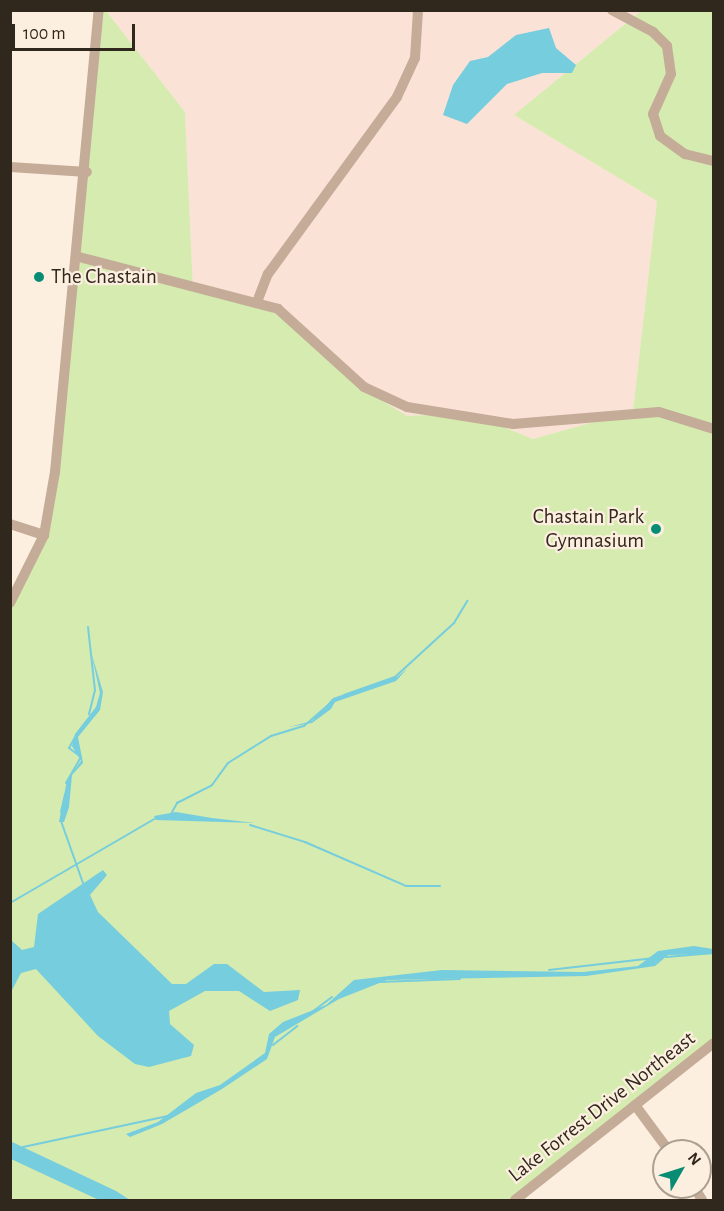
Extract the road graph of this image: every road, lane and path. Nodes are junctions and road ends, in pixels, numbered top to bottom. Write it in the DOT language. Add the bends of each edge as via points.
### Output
graph roads {
  1 [pos="99,10"];
  2 [pos="418,10"];
  3 [pos="612,10"];
  4 [pos="714,161"];
  5 [pos="10,166"];
  6 [pos="87,172"];
  7 [pos="79,257"];
  8 [pos="257,302"];
  9 [pos="714,429"];
  10 [pos="10,524"];
  11 [pos="44,535"];
  12 [pos="10,603"];
  13 [pos="714,1043"];
  14 [pos="635,1106"];
  15 [pos="660,1139"];
  16 [pos="514,1200"];
  1 -- 6 [label="street"];
  2 -- 8 [label="street" via="415,58 397,97 268,274"];
  3 -- 4 [label="street" via="653,32 667,46 671,74 653,114 660,136 685,154"];
  5 -- 6 [label="street"];
  6 -- 7 [label="street"];
  7 -- 8 [label="street"];
  7 -- 11 [label="street"];
  8 -- 9 [label="street" via="297,321 364,387 407,407 513,424 652,412"];
  10 -- 11 [label="street"];
  11 -- 12 [label="street"];
  13 -- 14 [label="street, Lake Forrest Drive Northeast"];
  14 -- 15 [label="street"];
  14 -- 16 [label="street, Lake Forrest Drive Northeast"];
}
